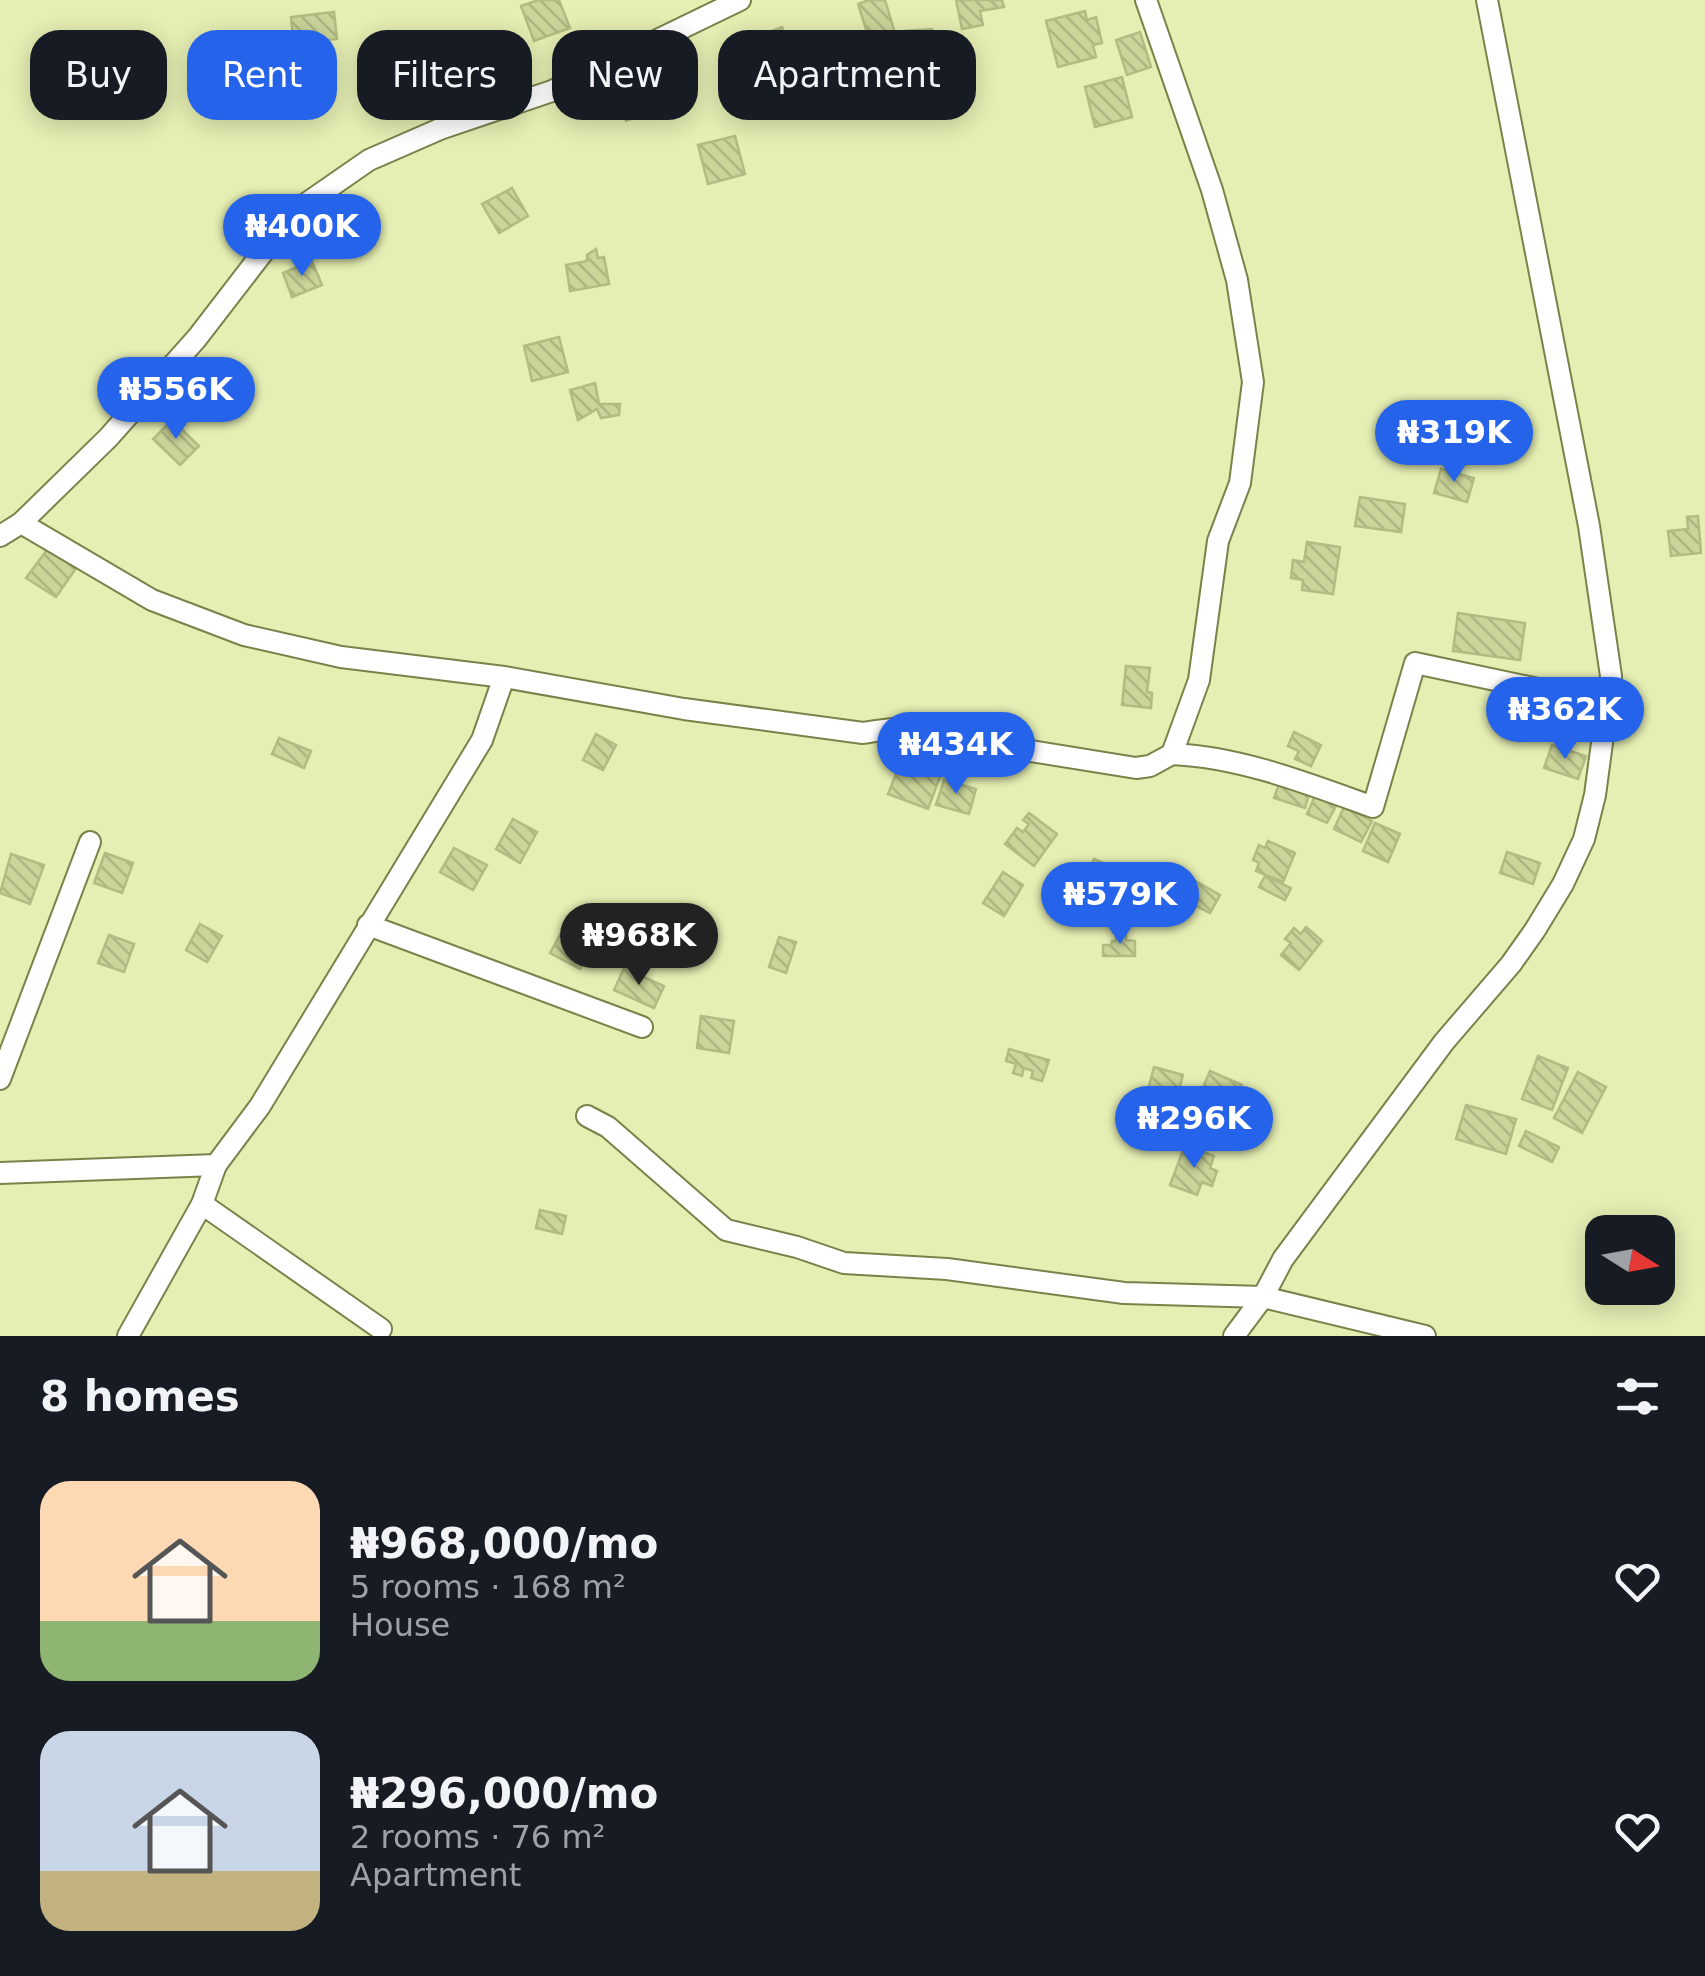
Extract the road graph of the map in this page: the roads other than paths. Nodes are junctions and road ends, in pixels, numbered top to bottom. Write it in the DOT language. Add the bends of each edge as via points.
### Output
graph roads {
  1 [pos="740,0"];
  2 [pos="1146,0"];
  3 [pos="1488,0"];
  4 [pos="21,523"];
  5 [pos="0,536"];
  6 [pos="504,677"];
  7 [pos="1609,704"];
  8 [pos="1172,754"];
  9 [pos="90,842"];
  10 [pos="368,925"];
  11 [pos="642,1027"];
  12 [pos="0,1079"];
  13 [pos="587,1116"];
  14 [pos="216,1165"];
  15 [pos="0,1173"];
  16 [pos="202,1204"];
  17 [pos="1263,1297"];
  18 [pos="381,1329"];
  19 [pos="128,1336"];
  20 [pos="1234,1336"];
  21 [pos="1424,1336"];
  1 -- 4 [label="street" via="552,92 369,160 294,212 198,338"];
  2 -- 8 [label="street" via="1212,190 1253,382 1240,483 1218,541 1198,680"];
  3 -- 7 [label="street" via="1590,526"];
  4 -- 5 [label="street"];
  4 -- 6 [label="street" via="152,600 244,635 341,657"];
  6 -- 8 [label="street" via="846,730 919,730 1136,768"];
  6 -- 10 [label="street" via="482,740"];
  7 -- 8 [label="street" via="1414,663 1374,807 1240,765"];
  7 -- 17 [label="street" via="1592,810 1563,884 1511,964 1444,1042 1283,1259"];
  9 -- 12 [label="street"];
  10 -- 11 [label="street"];
  10 -- 14 [label="street" via="260,1106"];
  13 -- 17 [label="street" via="608,1126 726,1230 844,1263 1124,1293"];
  14 -- 15 [label="street"];
  14 -- 16 [label="street"];
  16 -- 18 [label="street"];
  16 -- 19 [label="street"];
  17 -- 20 [label="street"];
  17 -- 21 [label="street"];
}
